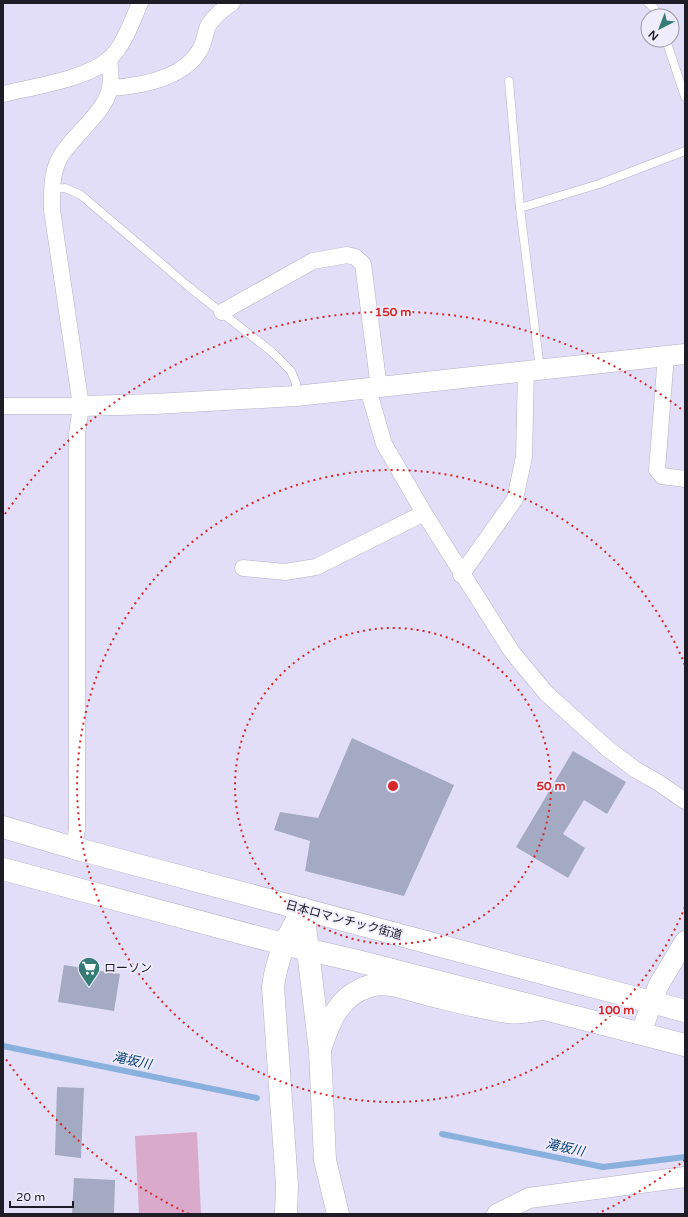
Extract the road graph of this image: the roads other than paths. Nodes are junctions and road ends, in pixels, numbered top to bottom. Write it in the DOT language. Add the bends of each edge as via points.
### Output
graph roads {
  1 [pos="140,3"];
  2 [pos="232,3"];
  3 [pos="669,48"];
  4 [pos="110,59"];
  5 [pos="509,82"];
  6 [pos="110,88"];
  7 [pos="3,94"];
  8 [pos="685,97"];
  9 [pos="685,151"];
  10 [pos="51,189"];
  11 [pos="520,208"];
  12 [pos="222,312"];
  13 [pos="676,355"];
  14 [pos="533,370"];
  15 [pos="373,388"];
  16 [pos="296,396"];
  17 [pos="73,405"];
  18 [pos="3,406"];
  19 [pos="685,479"];
  20 [pos="424,514"];
  21 [pos="243,568"];
  22 [pos="462,575"];
  23 [pos="685,801"];
  24 [pos="3,827"];
  25 [pos="69,846"];
  26 [pos="3,869"];
  27 [pos="303,909"];
  28 [pos="685,941"];
  29 [pos="283,944"];
  30 [pos="307,949"];
  31 [pos="652,1002"];
  32 [pos="543,1009"];
  33 [pos="685,1011"];
  34 [pos="641,1033"];
  35 [pos="685,1045"];
  36 [pos="320,1051"];
  37 [pos="685,1177"];
  38 [pos="286,1214"];
  39 [pos="338,1214"];
  40 [pos="497,1214"];
  1 -- 4 [label="street" via="122,41"];
  2 -- 6 [label="street" via="218,13 209,25 200,50 187,65 167,76 135,86"];
  3 -- 8 [label="lane"];
  4 -- 6 [label="street"];
  4 -- 7 [label="street" via="80,75"];
  5 -- 11 [label="lane"];
  6 -- 10 [label="street" via="99,109 59,159"];
  9 -- 11 [label="lane" via="599,184"];
  10 -- 12 [label="lane" via="65,188 81,195"];
  10 -- 17 [label="street"];
  11 -- 14 [label="lane"];
  12 -- 15 [label="street" via="313,261 347,255 356,257 363,264"];
  12 -- 16 [label="lane" via="272,352 291,371 296,383"];
  13 -- 14 [label="street"];
  13 -- 19 [label="street" via="657,470 662,476"];
  14 -- 15 [label="street"];
  14 -- 22 [label="street" via="524,457 515,499"];
  15 -- 16 [label="street"];
  15 -- 20 [label="street" via="384,444"];
  16 -- 17 [label="street" via="155,404"];
  17 -- 18 [label="street"];
  17 -- 25 [label="street" via="77,434 77,829"];
  20 -- 21 [label="street" via="316,567 285,572"];
  20 -- 22 [label="street"];
  22 -- 23 [label="street" via="512,652 546,693 608,749"];
  24 -- 25 [label="highway, 日本ロマンチック街道"];
  25 -- 27 [label="highway, 日本ロマンチック街道"];
  26 -- 29 [label="highway"];
  27 -- 29 [label="highway"];
  27 -- 30 [label="highway"];
  27 -- 31 [label="highway, 日本ロマンチック街道"];
  28 -- 31 [label="street"];
  29 -- 30 [label="highway"];
  29 -- 38 [label="highway" via="273,987 287,1185"];
  30 -- 32 [label="highway"];
  30 -- 36 [label="highway"];
  31 -- 33 [label="highway, 日本ロマンチック街道"];
  31 -- 34 [label="street"];
  32 -- 34 [label="highway"];
  32 -- 36 [label="highway" via="509,1012 387,985 371,985 354,993 336,1011"];
  34 -- 35 [label="highway"];
  36 -- 39 [label="highway" via="325,1160"];
  37 -- 40 [label="street" via="529,1198"];
}
